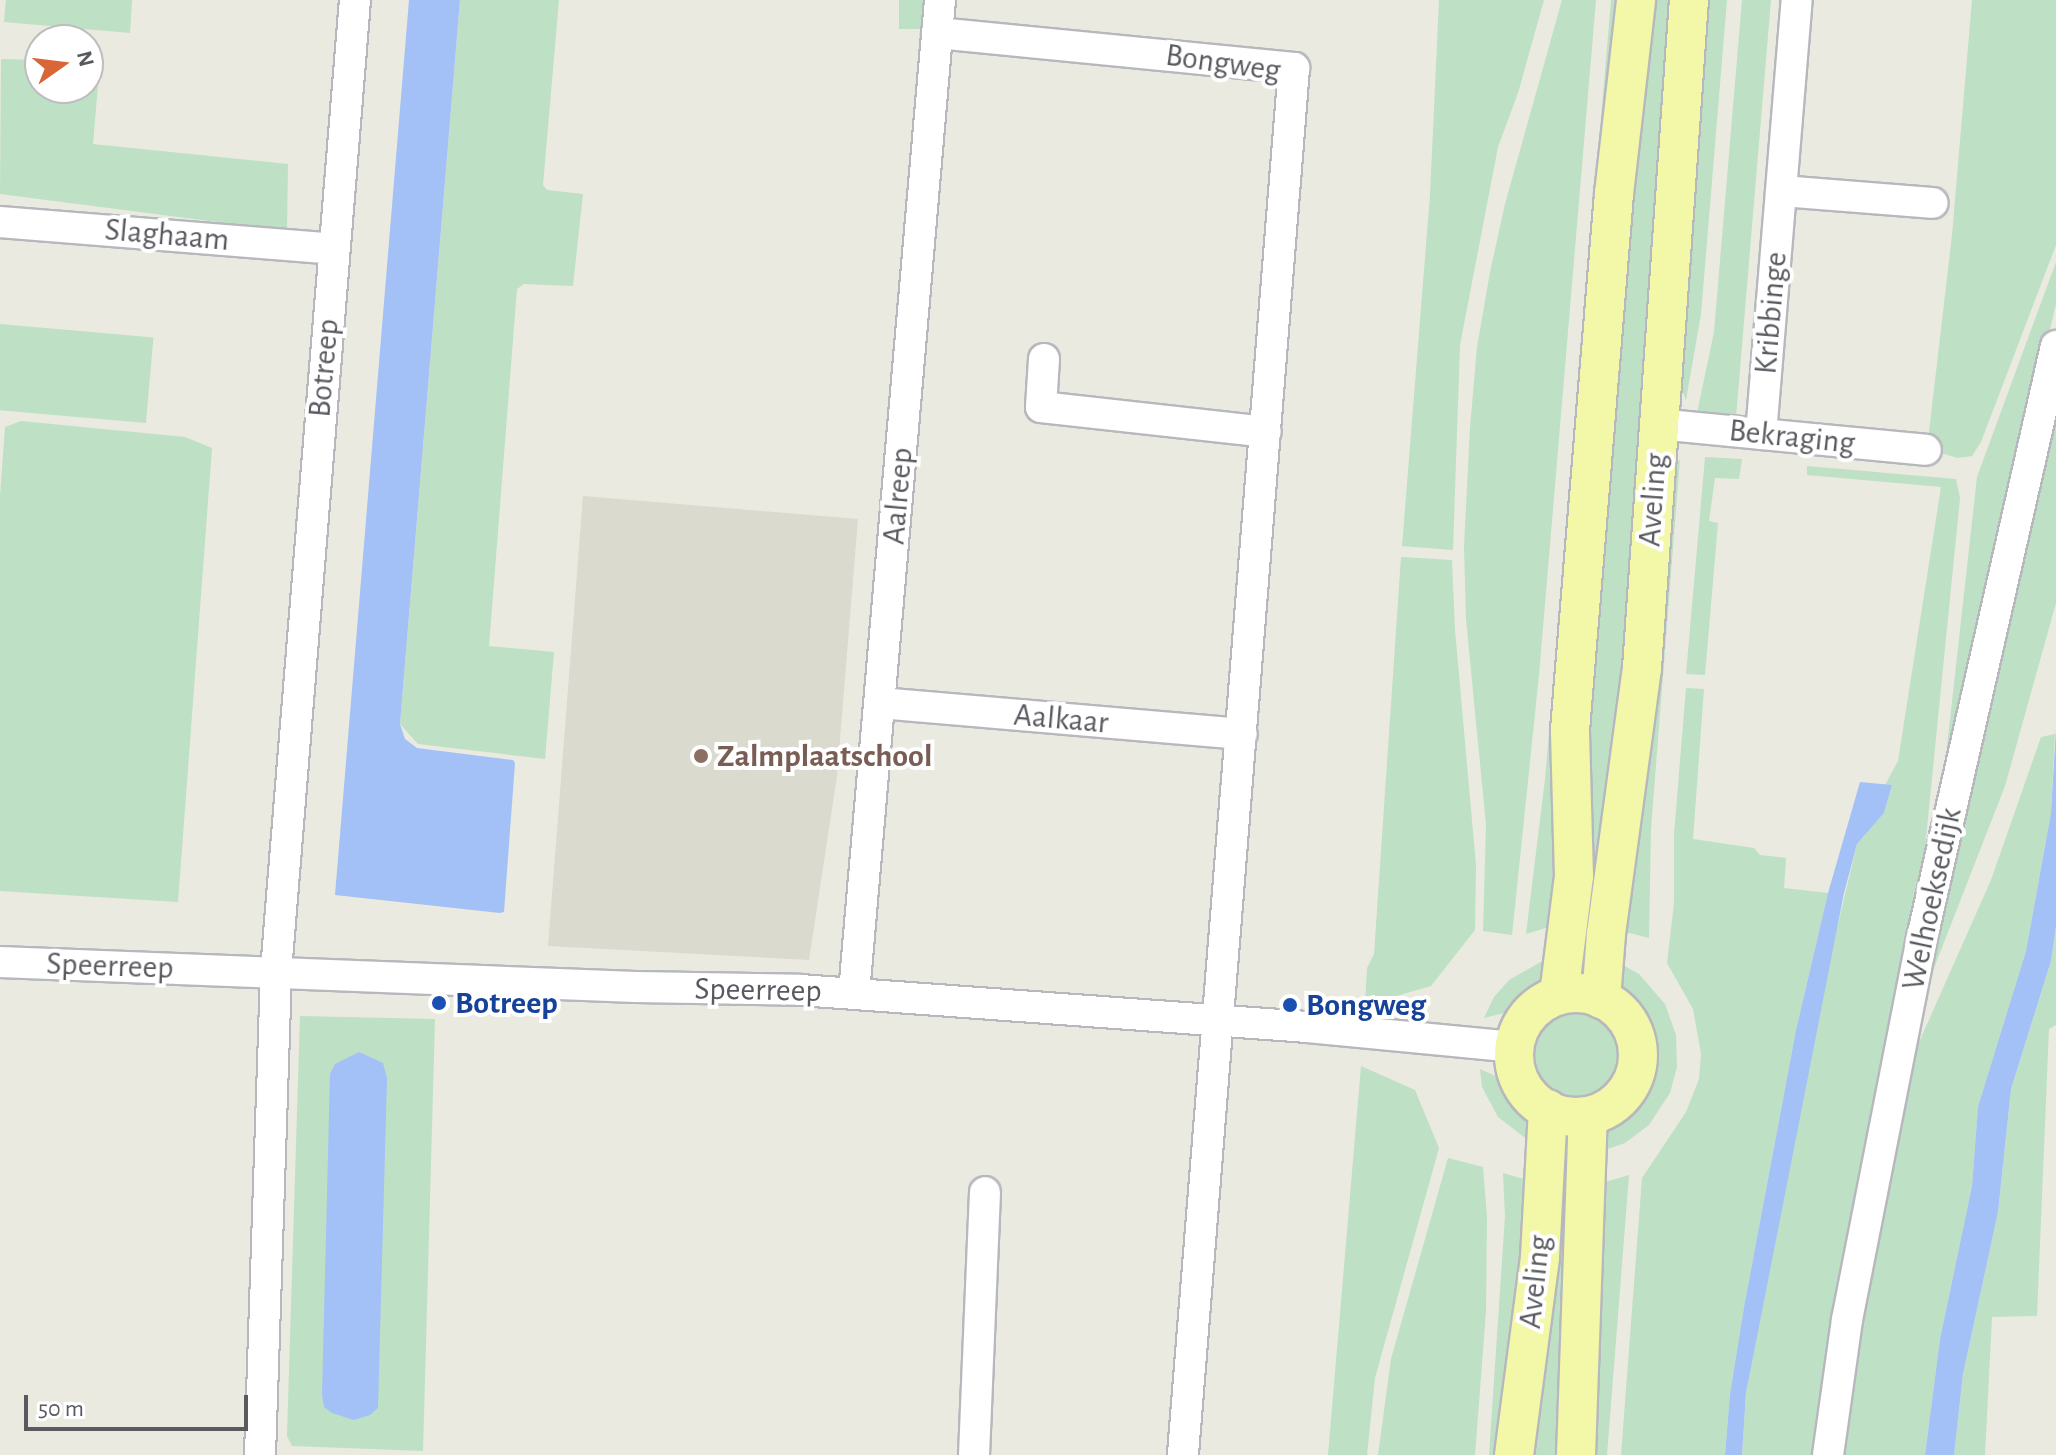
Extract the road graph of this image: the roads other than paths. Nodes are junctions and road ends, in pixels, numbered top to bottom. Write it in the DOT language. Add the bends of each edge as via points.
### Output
graph roads {
  1 [pos="355,0"];
  2 [pos="940,0"];
  3 [pos="1636,0"];
  4 [pos="1689,0"];
  5 [pos="1797,0"];
  6 [pos="937,33"];
  7 [pos="1781,191"];
  8 [pos="1933,203"];
  9 [pos="0,222"];
  10 [pos="334,249"];
  11 [pos="2056,346"];
  12 [pos="1044,359"];
  13 [pos="1658,424"];
  14 [pos="1266,432"];
  15 [pos="1761,434"];
  16 [pos="1926,450"];
  17 [pos="880,703"];
  18 [pos="1242,734"];
  19 [pos="0,962"];
  20 [pos="276,971"];
  21 [pos="854,993"];
  22 [pos="1559,995"];
  23 [pos="1601,999"];
  24 [pos="1220,1021"];
  25 [pos="1514,1047"];
  26 [pos="1548,1109"];
  27 [pos="1588,1116"];
  28 [pos="985,1192"];
  29 [pos="260,1455"];
  30 [pos="974,1455"];
  31 [pos="1183,1455"];
  32 [pos="1514,1455"];
  33 [pos="1576,1455"];
  34 [pos="1828,1455"];
  1 -- 10 [label="street, Botreep"];
  2 -- 6 [label="street, Aalreep"];
  3 -- 22 [label="main road, Aveling" via="1614,194 1570,730 1574,876"];
  4 -- 13 [label="main road, Aveling"];
  5 -- 7 [label="street, Kribbinge"];
  6 -- 14 [label="street, Bongweg" via="1294,68"];
  6 -- 17 [label="street, Aalreep"];
  7 -- 8 [label="street"];
  7 -- 15 [label="street, Kribbinge"];
  9 -- 10 [label="street, Slaghaam"];
  10 -- 20 [label="street, Botreep"];
  11 -- 34 [label="street, Welhoeksedijk" via="1922,938 1847,1320"];
  12 -- 14 [label="street" via="1041,407"];
  13 -- 15 [label="street, Bekraging"];
  13 -- 23 [label="main road, Aveling" via="1642,668"];
  14 -- 18 [label="street, Bongweg"];
  15 -- 16 [label="street, Bekraging"];
  17 -- 18 [label="street, Aalkaar"];
  17 -- 21 [label="street, Aalreep"];
  18 -- 24 [label="street, Bongweg"];
  19 -- 20 [label="street, Speerreep"];
  20 -- 21 [label="street, Speerreep"];
  20 -- 29 [label="street, Botreep"];
  21 -- 24 [label="street, Speerreep"];
  22 -- 23 [label="main road"];
  22 -- 25 [label="main road" via="1529,1014"];
  23 -- 27 [label="main road" via="1629,1022 1638,1044 1637,1068 1620,1100"];
  24 -- 25 [label="street, Speerreep"];
  24 -- 31 [label="street, Bongweg"];
  25 -- 26 [label="main road" via="1522,1083"];
  26 -- 27 [label="main road"];
  26 -- 32 [label="main road, Aveling" via="1540,1257"];
  27 -- 33 [label="main road, Aveling"];
  28 -- 30 [label="street"];
}
